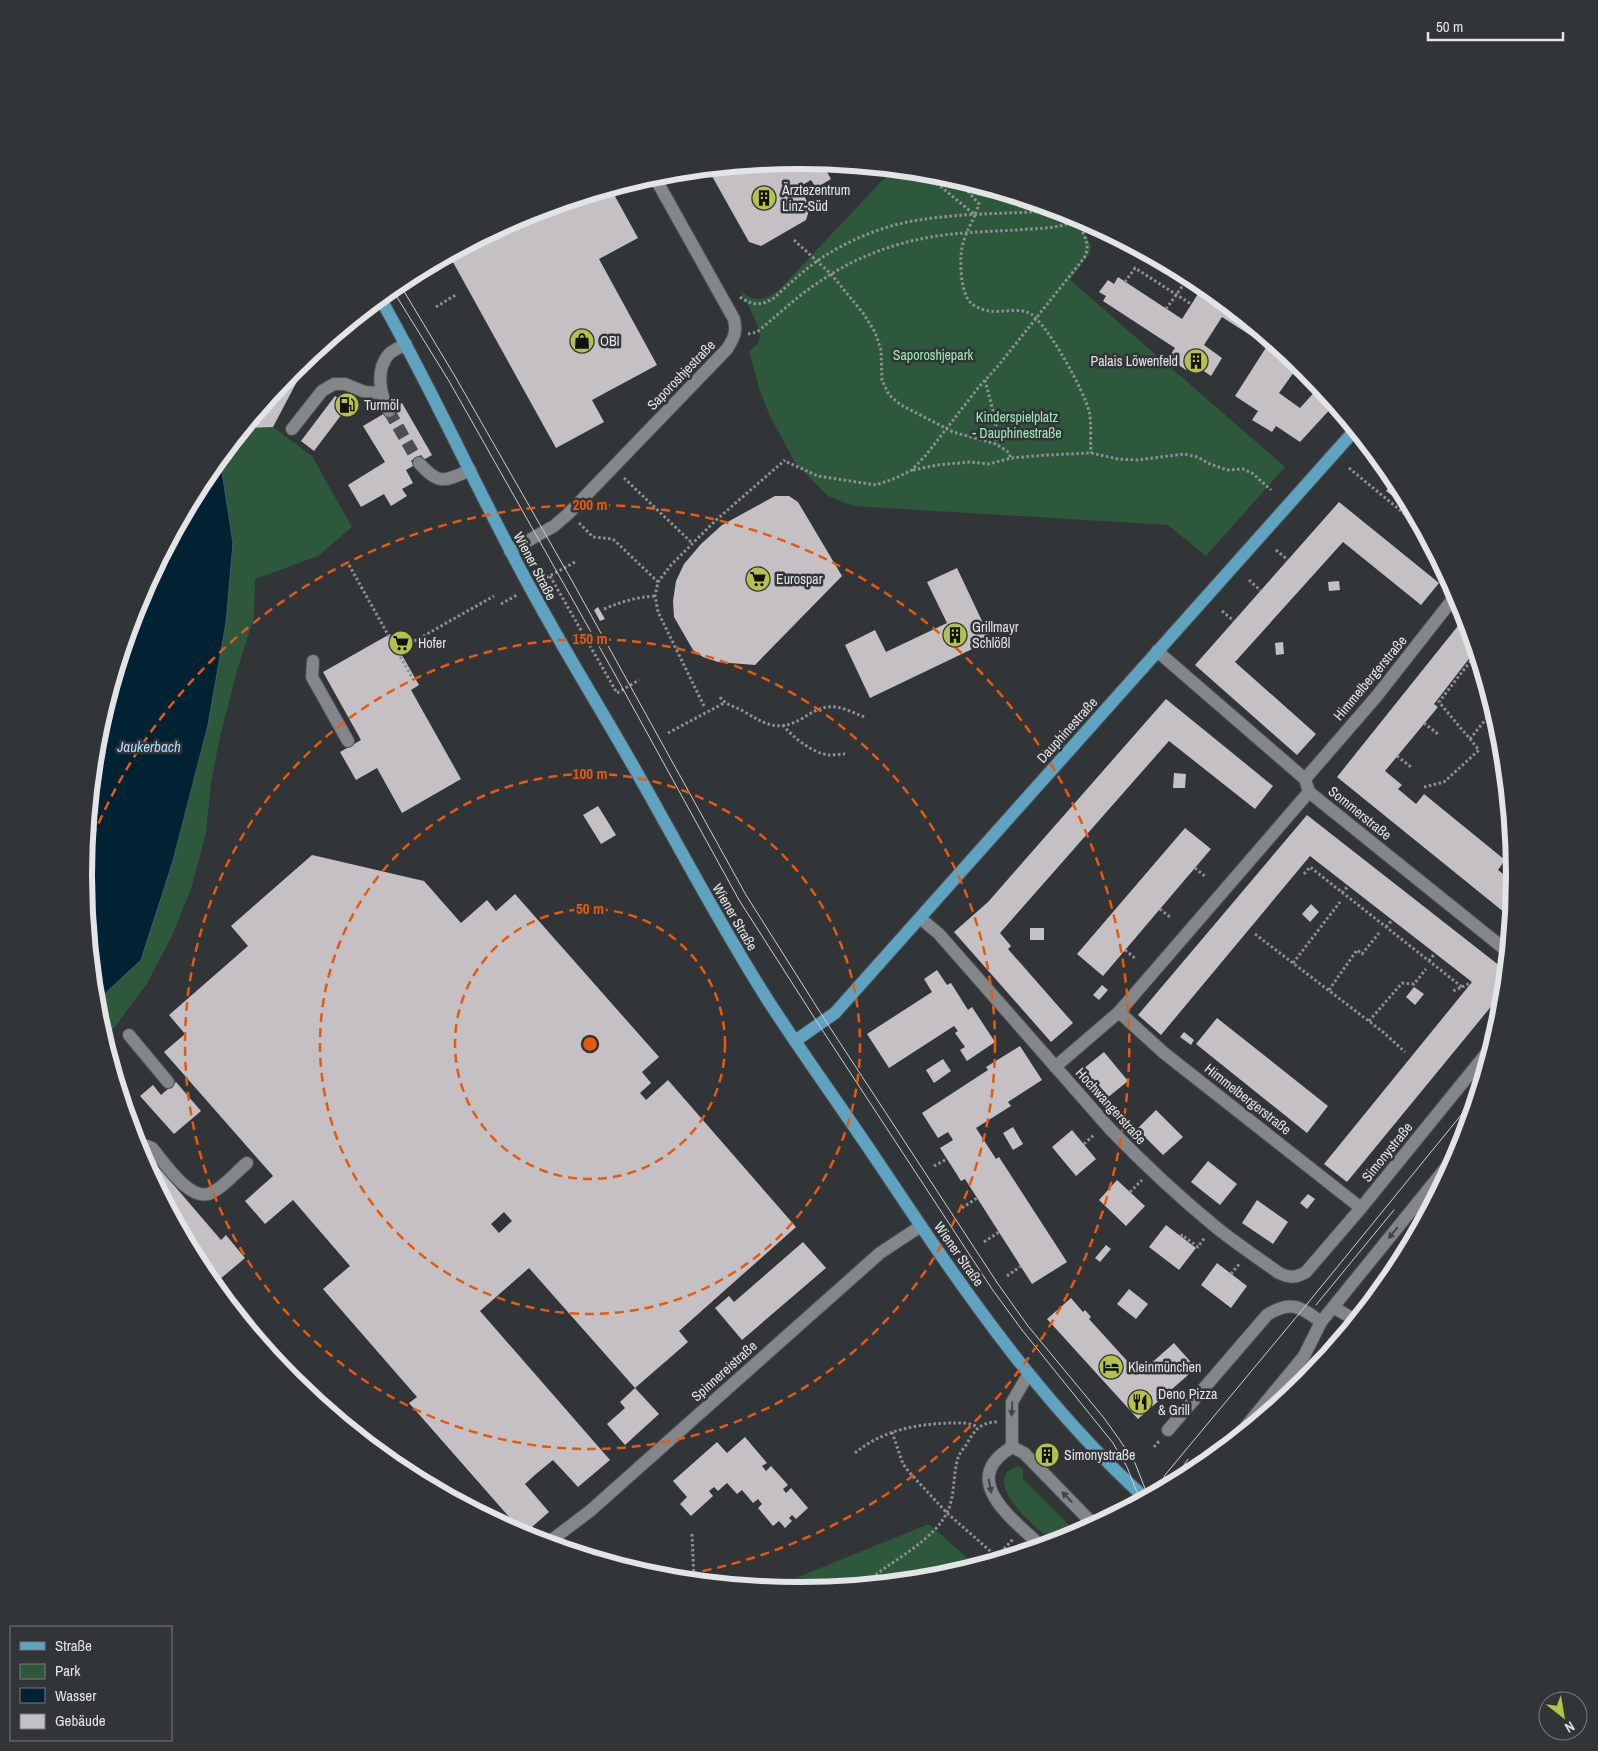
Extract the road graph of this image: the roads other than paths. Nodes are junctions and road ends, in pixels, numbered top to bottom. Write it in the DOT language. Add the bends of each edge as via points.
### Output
graph roads {
  1 [pos="658,184"];
  2 [pos="384,304"];
  3 [pos="406,344"];
  4 [pos="381,393"];
  5 [pos="389,410"];
  6 [pos="292,429"];
  7 [pos="1351,434"];
  8 [pos="419,463"];
  9 [pos="470,470"];
  10 [pos="510,551"];
  11 [pos="1451,602"];
  12 [pos="1157,651"];
  13 [pos="313,661"];
  14 [pos="348,741"];
  15 [pos="1305,779"];
  16 [pos="1309,792"];
  17 [pos="920,918"];
  18 [pos="1501,946"];
  19 [pos="1119,1012"];
  20 [pos="129,1035"];
  21 [pos="795,1041"];
  22 [pos="1480,1061"];
  23 [pos="1055,1067"];
  24 [pos="168,1082"];
  25 [pos="146,1146"];
  26 [pos="247,1163"];
  27 [pos="1437,1178"];
  28 [pos="1361,1208"];
  29 [pos="921,1226"];
  30 [pos="1306,1272"];
  31 [pos="1334,1307"];
  32 [pos="1350,1317"];
  33 [pos="1321,1322"];
  34 [pos="1028,1375"];
  35 [pos="1256,1414"];
  36 [pos="1168,1430"];
  37 [pos="1012,1447"];
  38 [pos="1140,1493"];
  39 [pos="1088,1519"];
  40 [pos="554,1538"];
  41 [pos="1036,1541"];
  1 -- 10 [label="street, Saporoshjestraße" via="734,319 735,336 727,349 568,514 554,526"];
  2 -- 3 [label="main road, Wiener Straße"];
  3 -- 4 [label="street" via="390,353 382,364"];
  3 -- 9 [label="main road, Wiener Straße"];
  4 -- 5 [label="street"];
  4 -- 6 [label="street" via="334,384 322,391"];
  7 -- 12 [label="main road, Dauphinestraße"];
  8 -- 9 [label="street" via="428,474 439,480 451,479"];
  9 -- 10 [label="main road, Wiener Straße"];
  10 -- 21 [label="main road, Wiener Straße" via="714,911"];
  11 -- 15 [label="street, Himmelbergerstraße" via="1376,697"];
  12 -- 15 [label="street"];
  12 -- 17 [label="main road, Dauphinestraße"];
  13 -- 14 [label="street" via="312,677"];
  15 -- 16 [label="street, Sommerstraße"];
  16 -- 18 [label="street, Sommerstraße"];
  16 -- 19 [label="street"];
  17 -- 21 [label="main road, Dauphinestraße" via="835,1013"];
  17 -- 23 [label="street, Hochwangerstraße" via="938,934"];
  19 -- 23 [label="street"];
  19 -- 28 [label="street, Himmelbergerstraße" via="1164,1053"];
  20 -- 24 [label="street"];
  21 -- 29 [label="main road, Wiener Straße"];
  22 -- 28 [label="street, Simonystraße"];
  23 -- 30 [label="street, Hochwangerstraße" via="1140,1160 1218,1229 1279,1273 1298,1277"];
  25 -- 26 [label="street" via="152,1148 184,1186 203,1195 214,1192"];
  27 -- 31 [label="street, one-way"];
  28 -- 30 [label="street, Simonystraße"];
  29 -- 34 [label="main road, Wiener Straße"];
  29 -- 40 [label="street, Spinnereistraße" via="880,1253 590,1511"];
  31 -- 32 [label="street"];
  31 -- 33 [label="street"];
  33 -- 35 [label="street" via="1304,1356"];
  33 -- 36 [label="street" via="1304,1309 1288,1305 1267,1315"];
  34 -- 37 [label="street, one-way" via="1012,1402"];
  34 -- 38 [label="main road, Wiener Straße" via="1079,1433"];
  39 -- 37 [label="street, one-way" via="1024,1453"];
  37 -- 41 [label="street, one-way" via="995,1461 988,1481 995,1500"];
}
